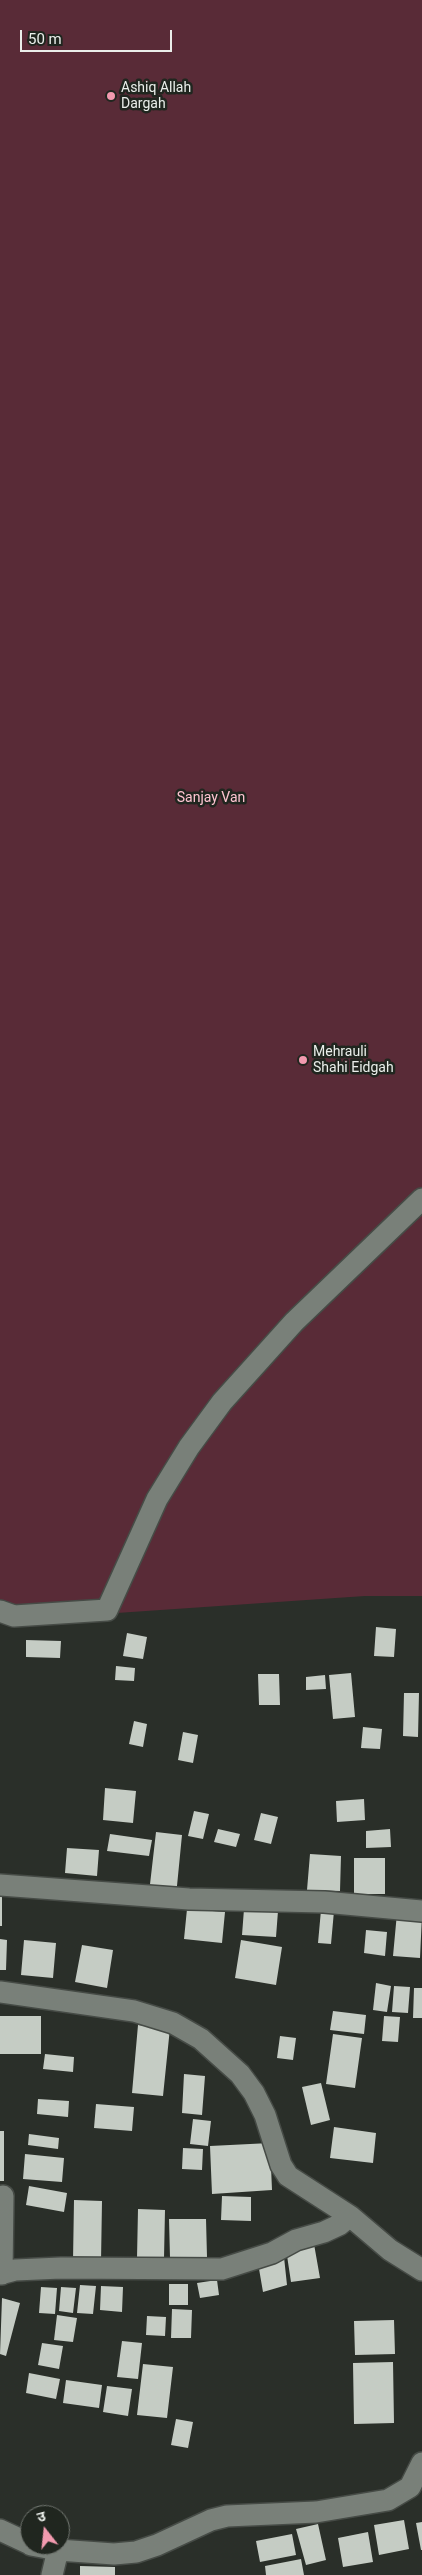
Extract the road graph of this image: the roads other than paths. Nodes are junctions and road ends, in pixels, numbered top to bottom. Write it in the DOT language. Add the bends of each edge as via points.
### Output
graph roads {
  1 [pos="422,1199"];
  2 [pos="0,1611"];
  3 [pos="0,1885"];
  4 [pos="422,1911"];
  5 [pos="0,1992"];
  6 [pos="3,2196"];
  7 [pos="350,2216"];
  8 [pos="422,2270"];
  9 [pos="1,2274"];
  10 [pos="422,2463"];
  11 [pos="0,2530"];
  12 [pos="20,2540"];
  13 [pos="70,2551"];
  14 [pos="57,2555"];
  15 [pos="52,2575"];
  1 -- 2 [label="street" via="294,1322 222,1402 188,1447 157,1499 107,1610 14,1616"];
  3 -- 4 [label="street" via="189,1899 324,1902"];
  5 -- 7 [label="street" via="134,2011 173,2024 201,2039 240,2074 254,2093 288,2176"];
  6 -- 9 [label="street"];
  7 -- 8 [label="street" via="396,2255"];
  7 -- 9 [label="street" via="324,2232 222,2269 61,2268 15,2270"];
  10 -- 13 [label="street" via="410,2487 388,2500 316,2512 227,2516 136,2552"];
  11 -- 12 [label="street"];
  14 -- 15 [label="street"];
}
